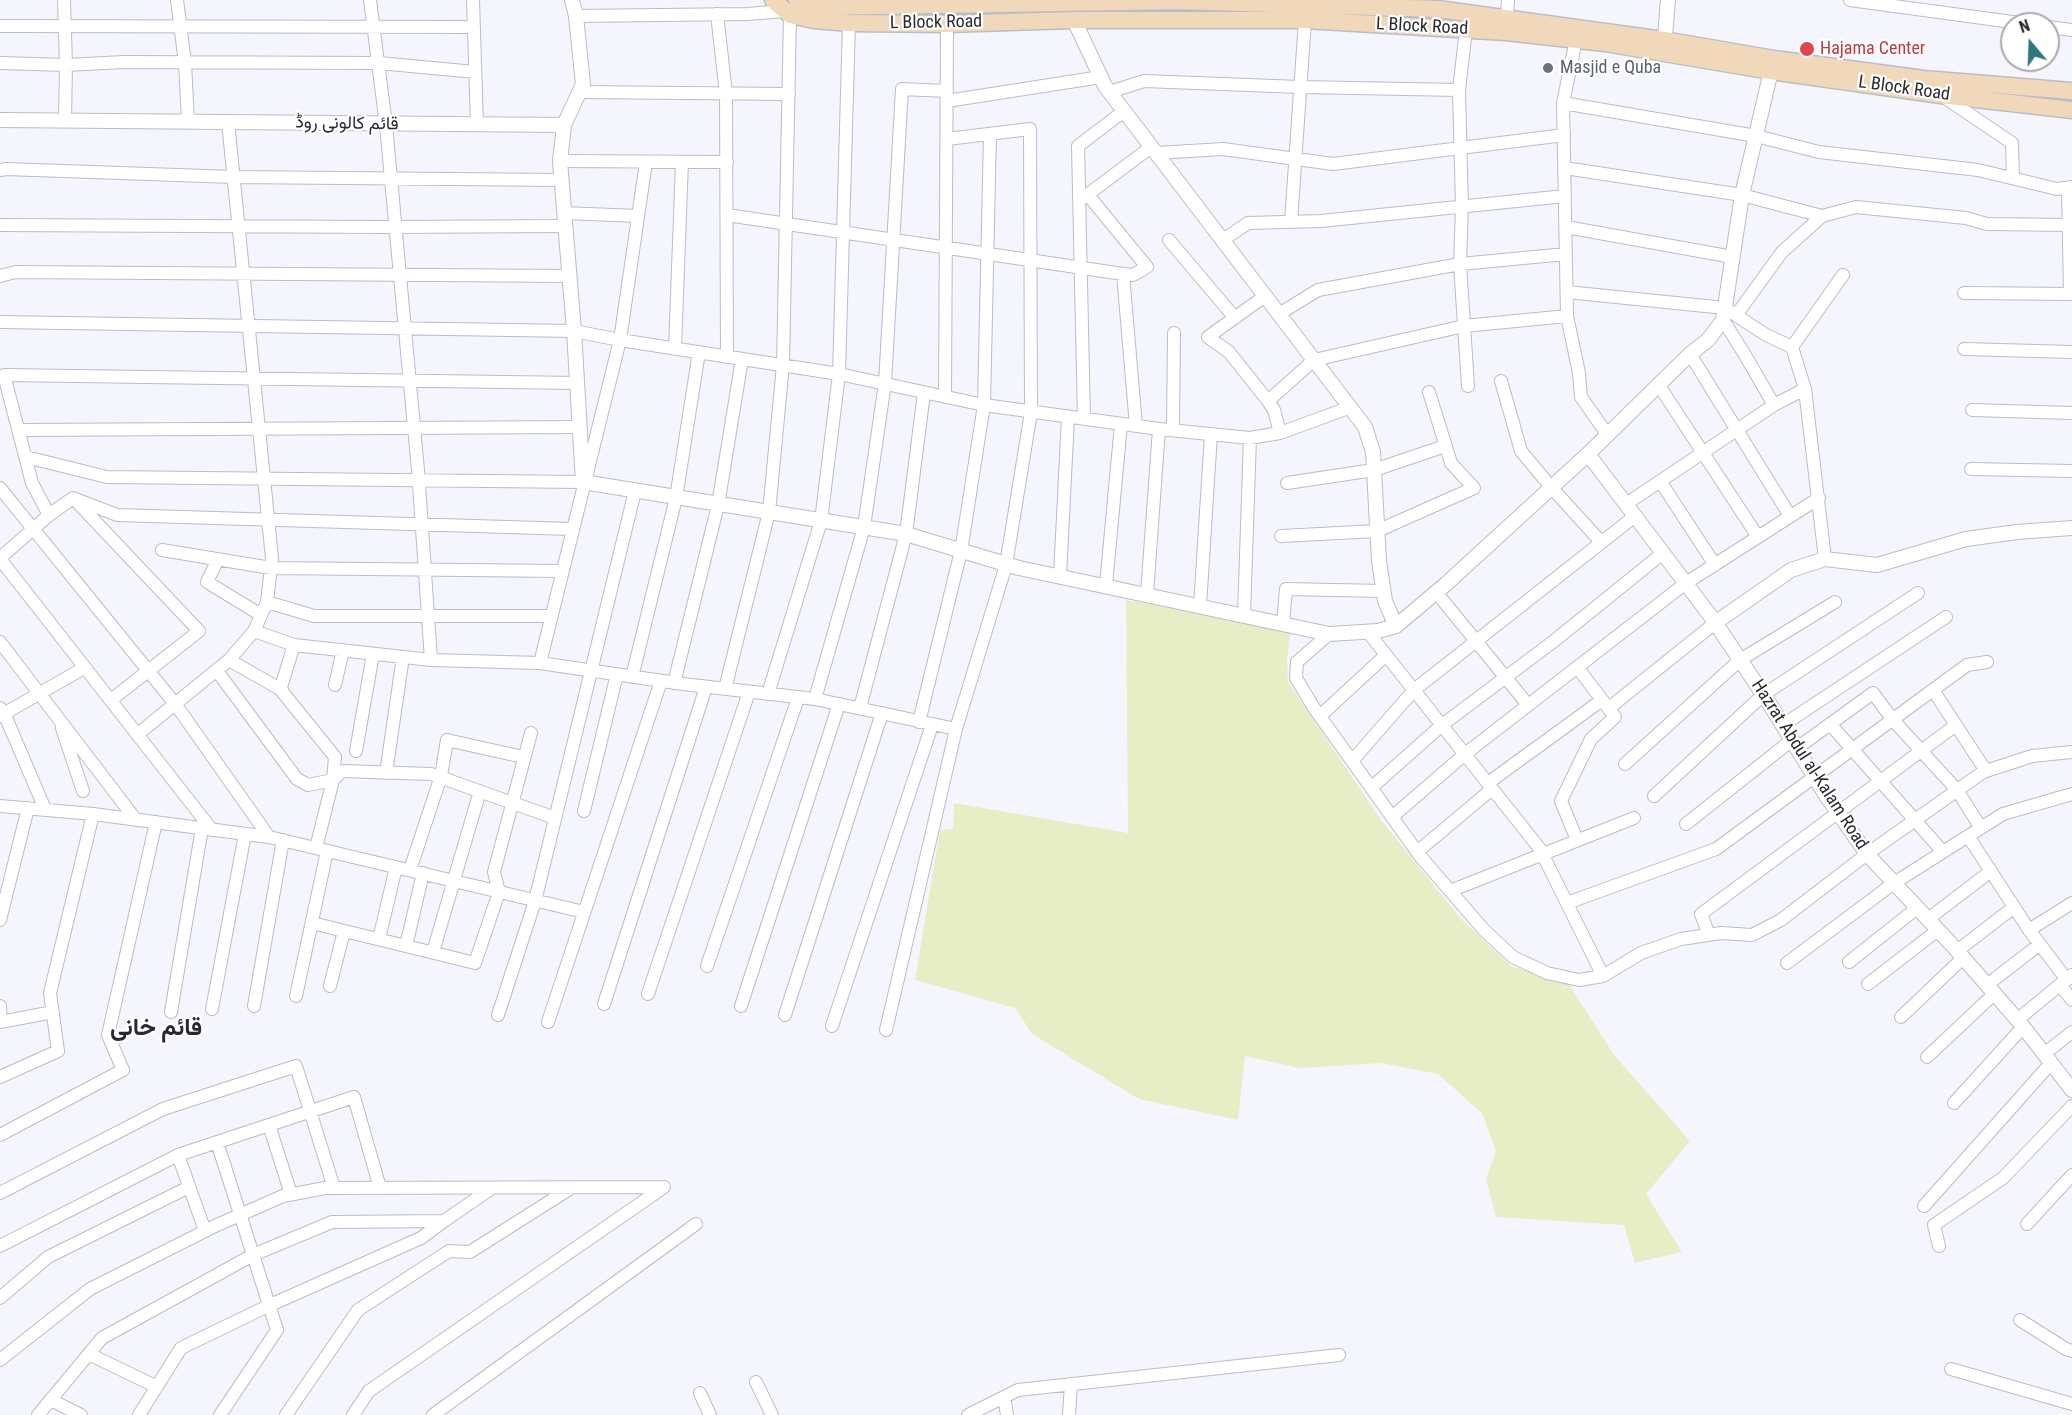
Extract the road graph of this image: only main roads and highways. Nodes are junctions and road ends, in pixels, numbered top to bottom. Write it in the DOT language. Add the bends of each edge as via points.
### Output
graph roads {
  1 [pos="846,3"];
  2 [pos="870,3"];
  3 [pos="1350,3"];
  4 [pos="787,6"];
  5 [pos="1507,25"];
  6 [pos="1664,46"];
  7 [pos="2072,91"];
  8 [pos="2072,110"];
  1 -- 2 [label="main road, L Block Road"];
  1 -- 4 [label="main road, L Block Road"];
  2 -- 3 [label="main road, L Block Road"];
  3 -- 5 [label="main road, L Block Road" via="1438,9"];
  4 -- 5 [label="main road, L Block Road" via="814,20 849,23 1305,21 1466,29"];
  5 -- 6 [label="main road, L Block Road"];
  5 -- 6 [label="main road, L Block Road" via="1576,40"];
  6 -- 7 [label="main road, L Block Road" via="1924,79"];
  6 -- 8 [label="main road, L Block Road" via="1771,71"];
}
